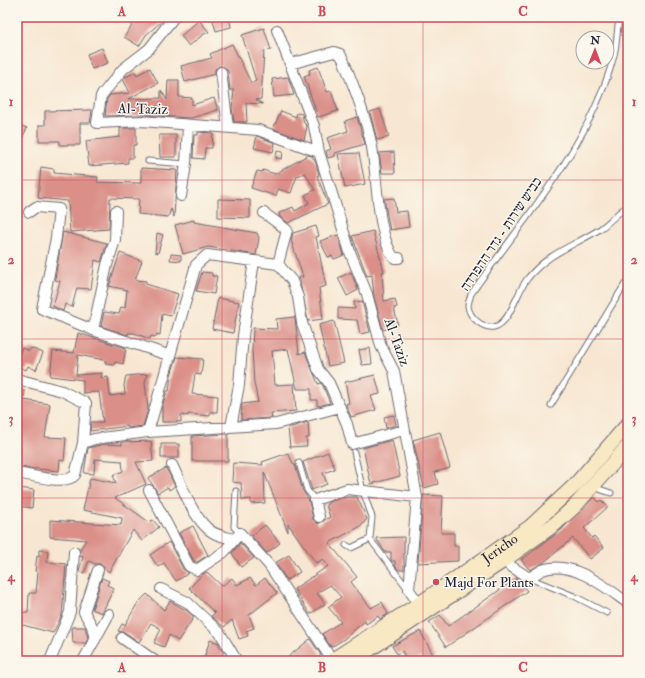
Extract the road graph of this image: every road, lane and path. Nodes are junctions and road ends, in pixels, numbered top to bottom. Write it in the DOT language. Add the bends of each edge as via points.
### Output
graph roads {
  1 [pos="174,17"];
  2 [pos="619,17"];
  3 [pos="277,30"];
  4 [pos="290,64"];
  5 [pos="221,72"];
  6 [pos="188,125"];
  7 [pos="228,127"];
  8 [pos="319,152"];
  9 [pos="148,161"];
  10 [pos="186,164"];
  11 [pos="180,196"];
  12 [pos="628,206"];
  13 [pos="29,212"];
  14 [pos="116,212"];
  15 [pos="264,213"];
  16 [pos="399,258"];
  17 [pos="254,261"];
  18 [pos="278,264"];
  19 [pos="628,279"];
  20 [pos="93,330"];
  21 [pos="171,356"];
  22 [pos="17,379"];
  23 [pos="551,405"];
  24 [pos="340,407"];
  25 [pos="628,424"];
  26 [pos="231,427"];
  27 [pos="404,430"];
  28 [pos="148,432"];
  29 [pos="83,443"];
  30 [pos="628,446"];
  31 [pos="354,452"];
  32 [pos="299,463"];
  33 [pos="172,465"];
  34 [pos="17,473"];
  35 [pos="581,478"];
  36 [pos="593,486"];
  37 [pos="149,490"];
  38 [pos="363,491"];
  39 [pos="236,492"];
  40 [pos="611,493"];
  41 [pos="417,497"];
  42 [pos="315,500"];
  43 [pos="319,517"];
  44 [pos="237,536"];
  45 [pos="370,539"];
  46 [pos="346,545"];
  47 [pos="74,552"];
  48 [pos="503,561"];
  49 [pos="98,570"];
  50 [pos="529,578"];
  51 [pos="161,590"];
  52 [pos="409,590"];
  53 [pos="628,603"];
  54 [pos="423,608"];
  55 [pos="607,613"];
  56 [pos="109,614"];
  57 [pos="122,638"];
  58 [pos="95,640"];
  59 [pos="332,660"];
  60 [pos="50,661"];
  61 [pos="83,661"];
  62 [pos="155,661"];
  63 [pos="237,661"];
  64 [pos="352,661"];
  1 -- 6 [label="street, Al-Taziz" via="149,49 123,69 102,96 97,123 142,121"];
  2 -- 12 [label="lane, כביש שירות - גדר ההפרדה" via="614,58 598,103 571,154 471,294 468,307 474,318 483,326 494,327 505,321 526,280 539,265 600,228"];
  3 -- 4 [label="street, Al-Taziz"];
  4 -- 8 [label="street, Al-Taziz" via="314,126"];
  4 -- 16 [label="street" via="334,52 340,54 343,59 371,146 383,229 389,252 394,258"];
  5 -- 7 [label="street"];
  6 -- 7 [label="street, Al-Taziz"];
  6 -- 10 [label="street"];
  7 -- 8 [label="street, Al-Taziz" via="258,130"];
  8 -- 27 [label="street, Al-Taziz" via="350,252 367,294 381,346 394,371"];
  9 -- 10 [label="lane"];
  10 -- 11 [label="street"];
  13 -- 20 [label="street" via="36,207 59,209 42,309"];
  14 -- 20 [label="street" via="115,240 106,265"];
  15 -- 18 [label="street" via="287,230"];
  17 -- 18 [label="street"];
  17 -- 21 [label="street" via="207,255 196,265"];
  17 -- 26 [label="street" via="239,385"];
  18 -- 24 [label="street" via="292,281 298,297 302,323 318,369"];
  19 -- 23 [label="lane"];
  20 -- 21 [label="street"];
  21 -- 28 [label="street"];
  22 -- 29 [label="street" via="62,391 86,404"];
  24 -- 26 [label="street" via="276,424"];
  24 -- 27 [label="street" via="348,424 352,444"];
  25 -- 35 [label="main road, Jericho"];
  26 -- 28 [label="street"];
  27 -- 41 [label="street, Al-Taziz"];
  28 -- 29 [label="street" via="94,439"];
  29 -- 34 [label="street" via="75,474 68,480"];
  30 -- 36 [label="main road, Jericho"];
  31 -- 38 [label="lane"];
  32 -- 42 [label="lane" via="307,490"];
  33 -- 44 [label="street" via="191,505 206,528 220,536"];
  35 -- 36 [label="lane"];
  35 -- 54 [label="main road, Jericho" via="530,527"];
  36 -- 40 [label="lane"];
  36 -- 48 [label="main road, Jericho" via="555,524"];
  37 -- 44 [label="street" via="189,566 197,570 224,552"];
  38 -- 41 [label="street"];
  38 -- 42 [label="street" via="347,489"];
  38 -- 45 [label="lane" via="372,517"];
  39 -- 44 [label="lane" via="234,527"];
  41 -- 52 [label="street, Al-Taziz"];
  42 -- 43 [label="street"];
  44 -- 59 [label="street" via="269,565"];
  45 -- 46 [label="lane" via="352,548"];
  45 -- 52 [label="lane"];
  47 -- 60 [label="street" via="70,612"];
  48 -- 50 [label="street"];
  48 -- 54 [label="main road, Jericho"];
  49 -- 58 [label="street" via="84,612 92,626"];
  50 -- 53 [label="street" via="542,570 565,569 586,575"];
  50 -- 55 [label="lane" via="574,596"];
  51 -- 63 [label="street" via="187,602 215,628"];
  52 -- 54 [label="street"];
  54 -- 59 [label="main road, Jericho"];
  54 -- 64 [label="main road, Jericho"];
  56 -- 58 [label="street"];
  57 -- 62 [label="street"];
  58 -- 61 [label="street"];
}
